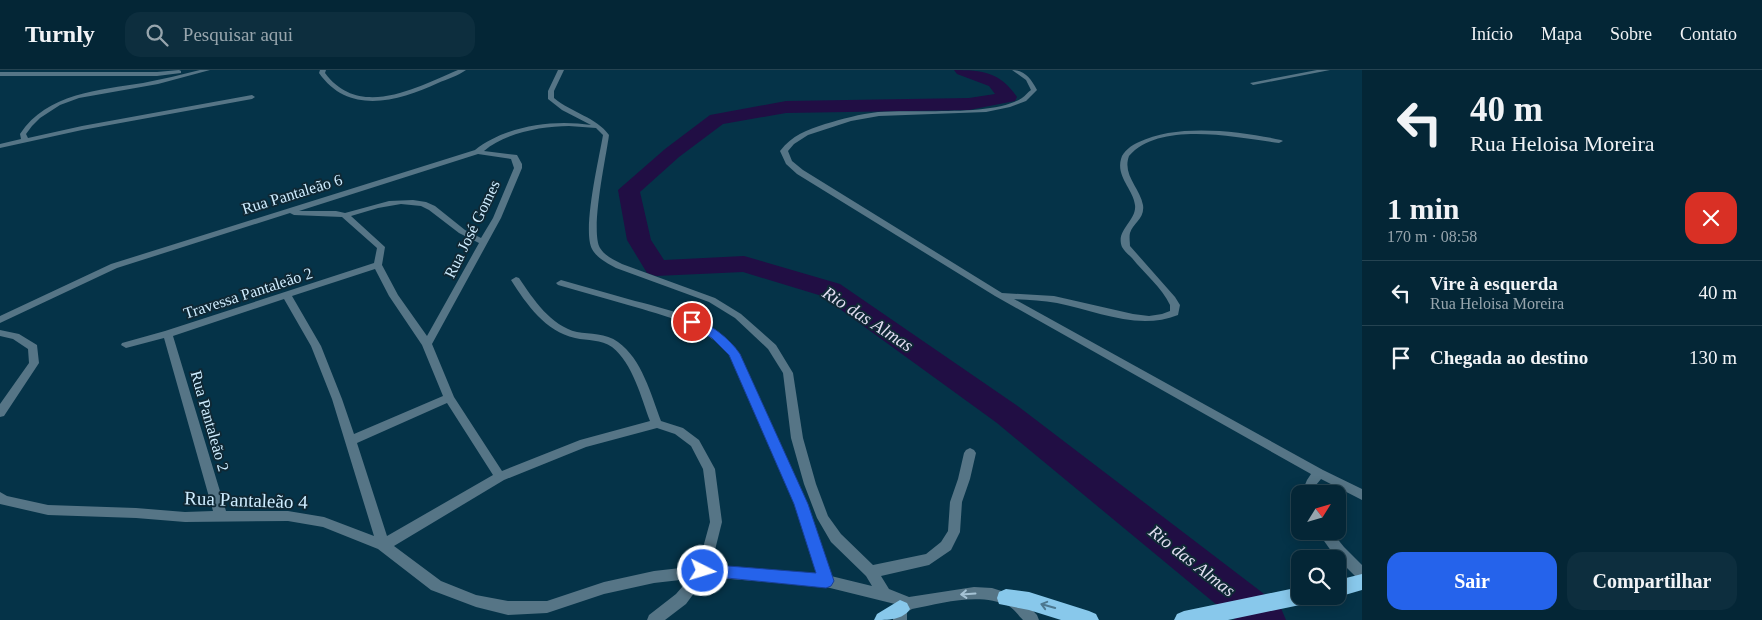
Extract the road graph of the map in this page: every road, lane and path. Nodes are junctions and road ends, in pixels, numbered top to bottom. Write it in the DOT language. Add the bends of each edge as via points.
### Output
graph roads {
  1 [pos="52,70"];
  2 [pos="192,70"];
  3 [pos="207,70"];
  4 [pos="323,70"];
  5 [pos="463,70"];
  6 [pos="561,70"];
  7 [pos="1015,70"];
  8 [pos="1327,70"];
  9 [pos="44,73"];
  10 [pos="0,74"];
  11 [pos="1253,83"];
  12 [pos="252,97"];
  13 [pos="599,127"];
  14 [pos="25,140"];
  15 [pos="1280,141"];
  16 [pos="0,146"];
  17 [pos="478,152"];
  18 [pos="285,213"];
  19 [pos="345,215"];
  20 [pos="483,242"];
  21 [pos="378,265"];
  22 [pos="516,280"];
  23 [pos="561,283"];
  24 [pos="998,294"];
  25 [pos="287,296"];
  26 [pos="0,320"];
  27 [pos="0,333"];
  28 [pos="168,334"];
  29 [pos="427,344"];
  30 [pos="126,346"];
  31 [pos="449,398"];
  32 [pos="0,413"];
  33 [pos="657,424"];
  34 [pos="350,441"];
  35 [pos="970,453"];
  36 [pos="1319,473"];
  37 [pos="500,477"];
  38 [pos="1310,485"];
  39 [pos="1362,495"];
  40 [pos="0,497"];
  41 [pos="221,516"];
  42 [pos="1330,540"];
  43 [pos="383,545"];
  44 [pos="703,571"];
  45 [pos="872,572"];
  46 [pos="1362,574"];
  47 [pos="826,581"];
  48 [pos="1362,582"];
  49 [pos="1346,586"];
  50 [pos="884,594"];
  51 [pos="1006,598"];
  52 [pos="1291,598"];
  53 [pos="903,611"];
  54 [pos="654,620"];
  55 [pos="884,620"];
  56 [pos="1032,620"];
  57 [pos="1088,620"];
  58 [pos="1185,620"];
  1 -- 9 [label="street"];
  2 -- 9 [label="street" via="157,74"];
  3 -- 14 [label="street" via="65,101 28,125 23,134"];
  4 -- 5 [label="street" via="322,73 338,90 373,100 407,95"];
  6 -- 13 [label="street" via="551,91 551,99 569,113"];
  7 -- 24 [label="street" via="1028,79 1034,90 1020,101 960,113 866,115 802,134 784,151 788,162 800,172"];
  8 -- 11 [label="street"];
  9 -- 10 [label="street"];
  12 -- 14 [label="street"];
  13 -- 17 [label="street, Rua Pantaleão 6" via="545,126 489,143"];
  13 -- 45 [label="street" via="607,139 593,221 593,245 608,261 701,295 724,307 772,347 788,373 796,438 823,518 836,538"];
  14 -- 16 [label="street"];
  15 -- 24 [label="street" via="1176,134 1150,138 1127,154 1124,163 1128,182 1140,202 1137,221 1126,232 1126,246 1172,299 1175,313 1170,316 1129,316 1056,299"];
  17 -- 18 [label="street, Rua Pantaleão 6"];
  17 -- 20 [label="street, Rua José Gomes" via="514,157 518,164 497,218"];
  18 -- 19 [label="street"];
  18 -- 26 [label="street, Rua Pantaleão 6" via="114,266"];
  19 -- 20 [label="street" via="414,202 431,207 450,224"];
  19 -- 21 [label="street" via="381,246"];
  20 -- 29 [label="street, Rua José Gomes"];
  21 -- 25 [label="street, Travessa Pantaleão 2"];
  21 -- 29 [label="street" via="394,296"];
  22 -- 33 [label="street" via="530,301 569,333 602,338 620,349 641,383"];
  23 -- 47 [label="street" via="681,316 726,344 747,380 801,504"];
  24 -- 36 [label="street"];
  25 -- 28 [label="street, Travessa Pantaleão 2"];
  25 -- 34 [label="street" via="316,346"];
  27 -- 32 [label="street" via="16,336 33,346 34,364"];
  28 -- 30 [label="street, Travessa Pantaleão 2"];
  28 -- 41 [label="street, Rua Pantaleão 2"];
  29 -- 31 [label="street"];
  31 -- 34 [label="street"];
  31 -- 37 [label="street"];
  33 -- 37 [label="street" via="584,443"];
  33 -- 44 [label="street" via="679,431 696,442 709,469 716,522"];
  34 -- 43 [label="street"];
  35 -- 45 [label="street" via="956,502 954,532 946,546 929,559"];
  36 -- 38 [label="street"];
  36 -- 39 [label="street"];
  37 -- 43 [label="street"];
  40 -- 41 [label="street, Rua Pantaleão 4" via="48,510"];
  41 -- 43 [label="street, Rua Pantaleão 4" via="288,516 324,522"];
  42 -- 46 [label="street"];
  43 -- 44 [label="street, Rua Pantaleão 4" via="436,586 476,601 508,608 547,607 604,588"];
  44 -- 47 [label="street, Rua Pantaleão 4"];
  44 -- 54 [label="street" via="681,599"];
  45 -- 50 [label="street"];
  47 -- 50 [label="street, Rua Pantaleão 4"];
  48 -- 49 [label="highway"];
  50 -- 53 [label="street, Rua Pantaleão 4"];
  51 -- 53 [label="street, one-way" via="974,593"];
  51 -- 56 [label="street" via="1015,602"];
  57 -- 51 [label="highway, one-way" via="1029,601"];
  52 -- 58 [label="highway"];
  53 -- 55 [label="highway"];
}
